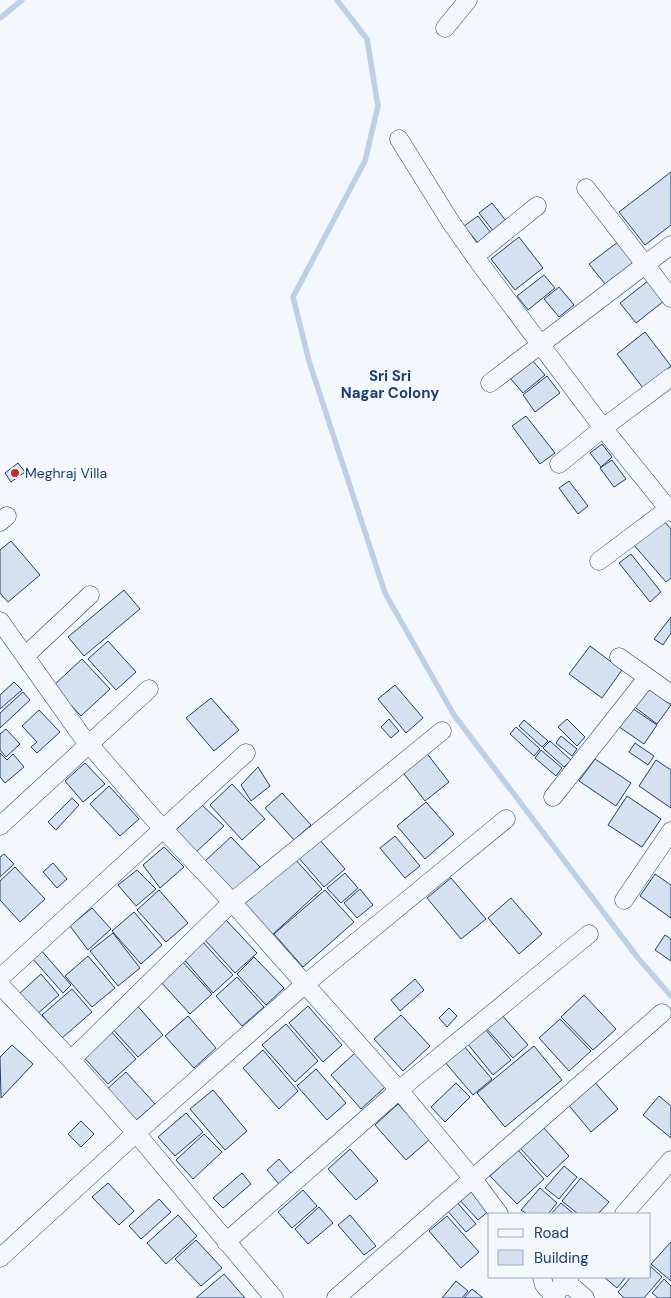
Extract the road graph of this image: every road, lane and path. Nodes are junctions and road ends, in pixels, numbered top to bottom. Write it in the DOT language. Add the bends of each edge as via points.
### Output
graph roads {
  1 [pos="468,0"];
  2 [pos="445,28"];
  3 [pos="398,139"];
  4 [pos="586,188"];
  5 [pos="537,206"];
  6 [pos="671,245"];
  7 [pos="475,256"];
  8 [pos="645,266"];
  9 [pos="671,298"];
  10 [pos="542,344"];
  11 [pos="671,376"];
  12 [pos="490,383"];
  13 [pos="603,428"];
  14 [pos="559,464"];
  15 [pos="670,509"];
  16 [pos="599,561"];
  17 [pos="90,595"];
  18 [pos="0,621"];
  19 [pos="25,656"];
  20 [pos="619,657"];
  21 [pos="647,678"];
  22 [pos="149,689"];
  23 [pos="671,694"];
  24 [pos="442,730"];
  25 [pos="90,744"];
  26 [pos="246,753"];
  27 [pos="554,797"];
  28 [pos="506,820"];
  29 [pos="0,826"];
  30 [pos="162,828"];
  31 [pos="671,831"];
  32 [pos="624,900"];
  33 [pos="232,902"];
  34 [pos="588,934"];
  35 [pos="0,978"];
  36 [pos="0,985"];
  37 [pos="304,985"];
  38 [pos="662,1013"];
  39 [pos="71,1060"];
  40 [pos="400,1090"];
  41 [pos="136,1133"];
  42 [pos="671,1160"];
  43 [pos="473,1179"];
  44 [pos="498,1213"];
  45 [pos="625,1213"];
  46 [pos="226,1242"];
  47 [pos="0,1258"];
  48 [pos="542,1278"];
  49 [pos="566,1278"];
  50 [pos="270,1297"];
  51 [pos="554,1297"];
  52 [pos="336,1298"];
  53 [pos="585,1298"];
  1 -- 2 [label="street"];
  3 -- 7 [label="street"];
  4 -- 8 [label="street"];
  5 -- 7 [label="street"];
  6 -- 8 [label="street"];
  7 -- 10 [label="street"];
  8 -- 9 [label="street"];
  8 -- 10 [label="street"];
  10 -- 12 [label="street"];
  10 -- 13 [label="street"];
  11 -- 13 [label="street"];
  13 -- 14 [label="street"];
  13 -- 15 [label="street"];
  15 -- 16 [label="street"];
  17 -- 19 [label="street"];
  18 -- 19 [label="street"];
  19 -- 25 [label="street"];
  20 -- 21 [label="street"];
  21 -- 23 [label="street"];
  21 -- 27 [label="street"];
  22 -- 25 [label="street"];
  24 -- 33 [label="street"];
  25 -- 29 [label="street"];
  25 -- 30 [label="street"];
  26 -- 30 [label="street"];
  28 -- 37 [label="street"];
  30 -- 33 [label="street"];
  30 -- 35 [label="street"];
  31 -- 32 [label="street"];
  33 -- 37 [label="street"];
  33 -- 39 [label="street"];
  34 -- 40 [label="street"];
  36 -- 39 [label="street"];
  37 -- 40 [label="street"];
  37 -- 41 [label="street"];
  38 -- 43 [label="street"];
  39 -- 41 [label="street"];
  40 -- 43 [label="street"];
  40 -- 46 [label="street"];
  41 -- 46 [label="street"];
  41 -- 47 [label="street"];
  42 -- 45 [label="street"];
  43 -- 44 [label="street"];
  43 -- 52 [label="street"];
  46 -- 50 [label="street"];
  48 -- 51 [label="street"];
  49 -- 51 [label="street"];
  49 -- 53 [label="street"];
}
